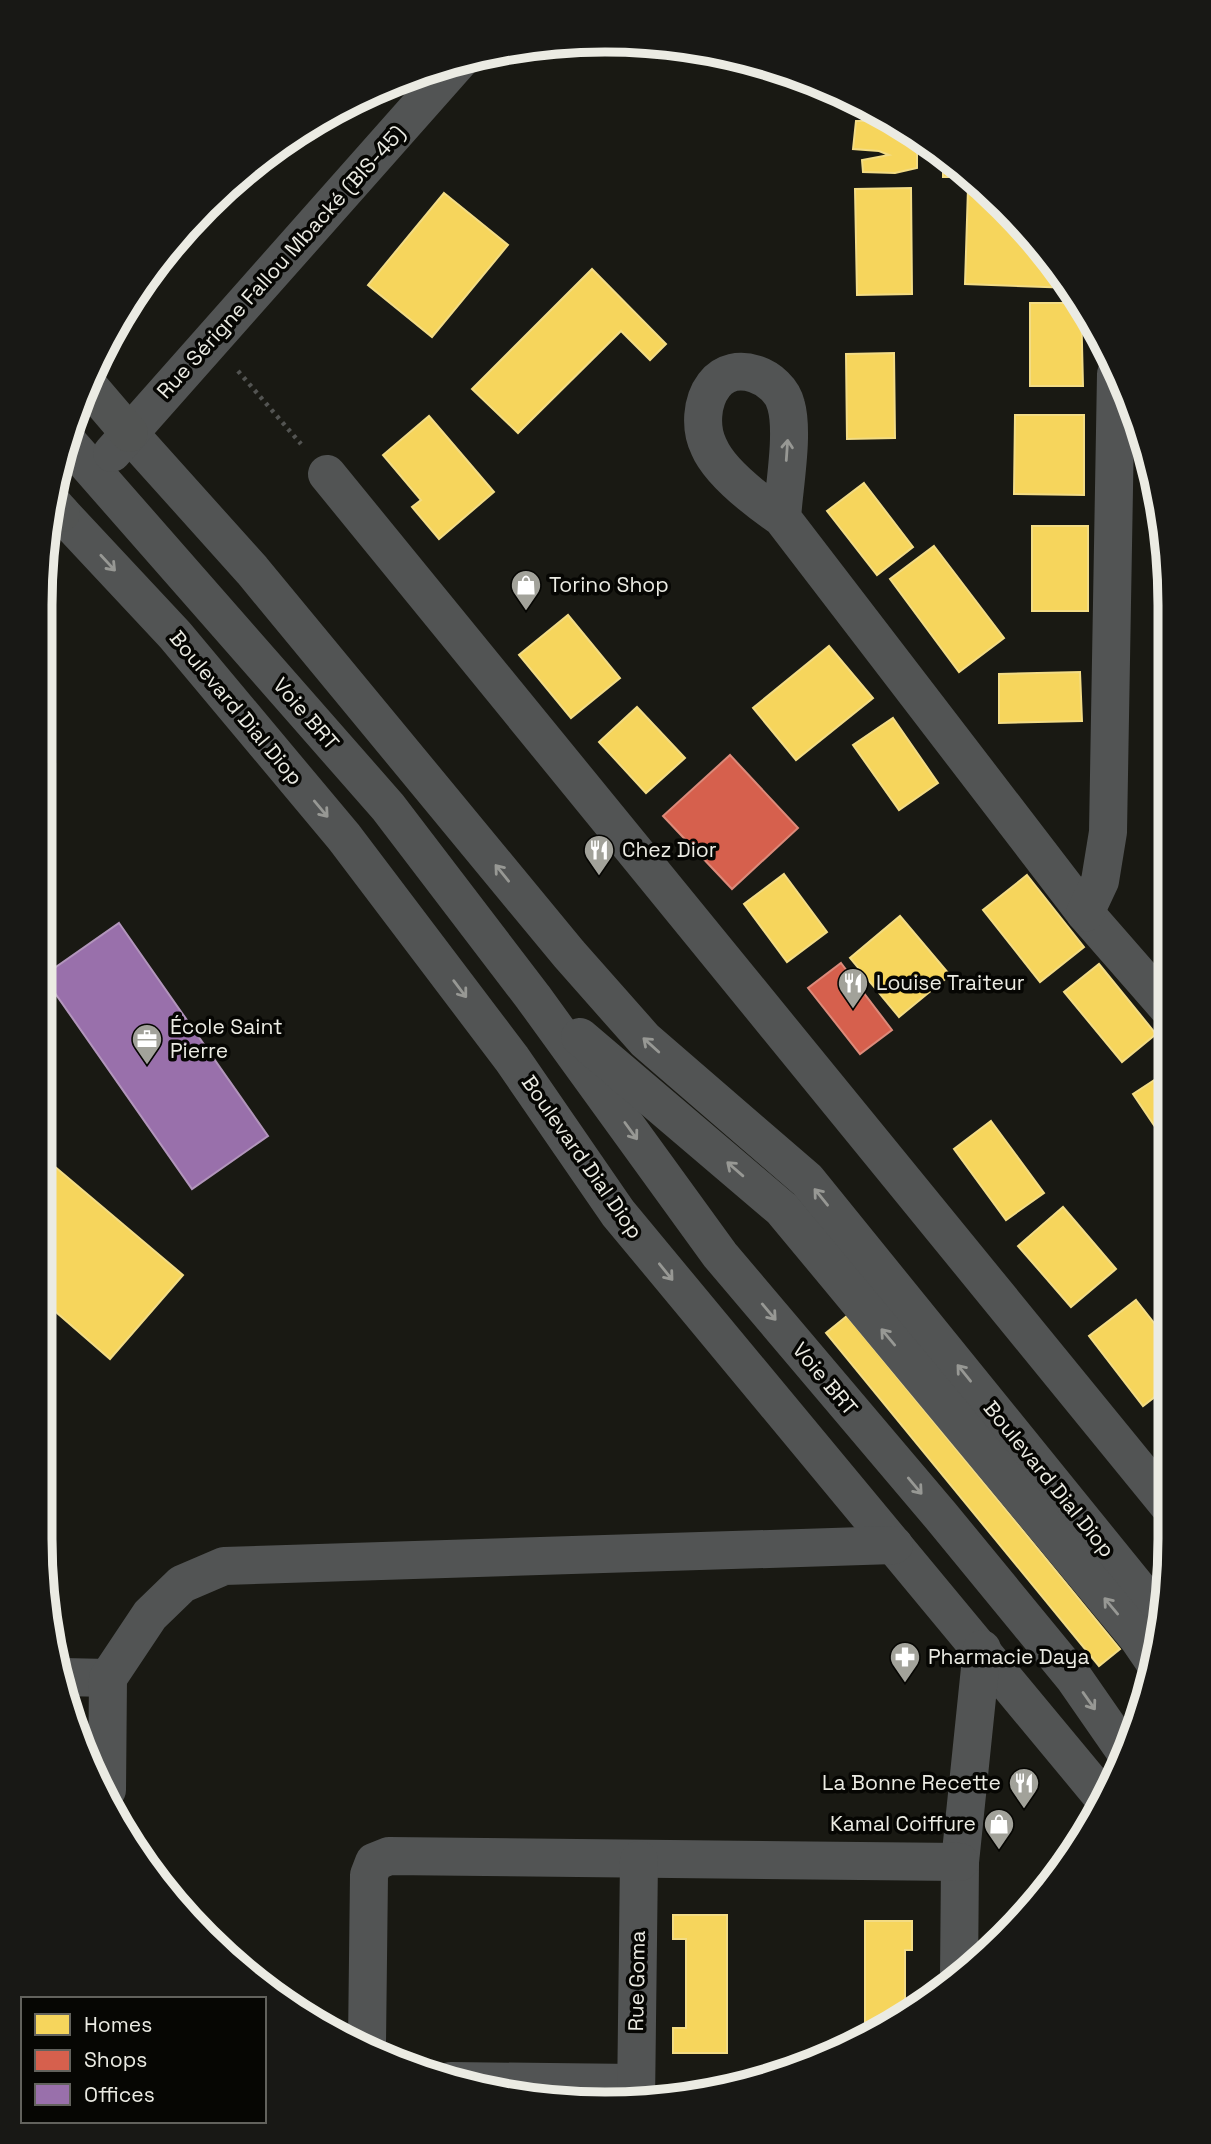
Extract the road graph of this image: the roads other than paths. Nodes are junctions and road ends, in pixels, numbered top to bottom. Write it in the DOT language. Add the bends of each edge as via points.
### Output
graph roads {
  1 [pos="446,76"];
  2 [pos="95,393"];
  3 [pos="1116,393"];
  4 [pos="129,433"];
  5 [pos="75,450"];
  6 [pos="94,472"];
  7 [pos="327,474"];
  8 [pos="61,508"];
  9 [pos="782,518"];
  10 [pos="59,519"];
  11 [pos="1085,913"];
  12 [pos="533,996"];
  13 [pos="1158,997"];
  14 [pos="1158,1493"];
  15 [pos="894,1545"];
  16 [pos="1154,1608"];
  17 [pos="982,1649"];
  18 [pos="1147,1651"];
  19 [pos="70,1677"];
  20 [pos="108,1678"];
  21 [pos="1119,1743"];
  22 [pos="107,1777"];
  23 [pos="1097,1790"];
  24 [pos="639,1860"];
  25 [pos="960,1862"];
  26 [pos="958,1964"];
  27 [pos="367,2037"];
  28 [pos="523,2085"];
  29 [pos="636,2090"];
  30 [pos="622,2091"];
  1 -- 4 [label="street, Rue Sérigne Fallou Mbacké (BIS-45)"];
  2 -- 4 [label="main road"];
  3 -- 11 [label="street" via="1108,832 1100,881"];
  4 -- 6 [label="street, Rue Sérigne Fallou Mbacké (BIS-45)"];
  16 -- 4 [label="street, Boulevard Dial Diop, one-way" via="807,1180 645,1040 252,570"];
  5 -- 6 [label="street, Voie BRT"];
  6 -- 8 [label="street, Rue Sérigne Fallou Mbacké (BIS-45)"];
  6 -- 12 [label="street, Voie BRT" via="388,807"];
  7 -- 14 [label="street"];
  9 -- 11 [label="street"];
  10 -- 15 [label="street, Boulevard Dial Diop, one-way" via="175,635 344,837 512,1059 618,1213"];
  11 -- 13 [label="street"];
  18 -- 12 [label="street, Voie BRT, one-way" via="782,1209"];
  12 -- 21 [label="street, Voie BRT, one-way" via="720,1255 1074,1678"];
  15 -- 17 [label="street, Boulevard Dial Diop"];
  15 -- 20 [label="street" via="223,1566 182,1584 150,1615"];
  17 -- 23 [label="street, Boulevard Dial Diop"];
  17 -- 25 [label="street"];
  19 -- 20 [label="street"];
  20 -- 22 [label="street"];
  24 -- 25 [label="street"];
  24 -- 27 [label="street" via="389,1857 374,1861 369,1875"];
  24 -- 29 [label="street, Rue Goma"];
  25 -- 26 [label="street"];
  28 -- 30 [label="street"];
}
